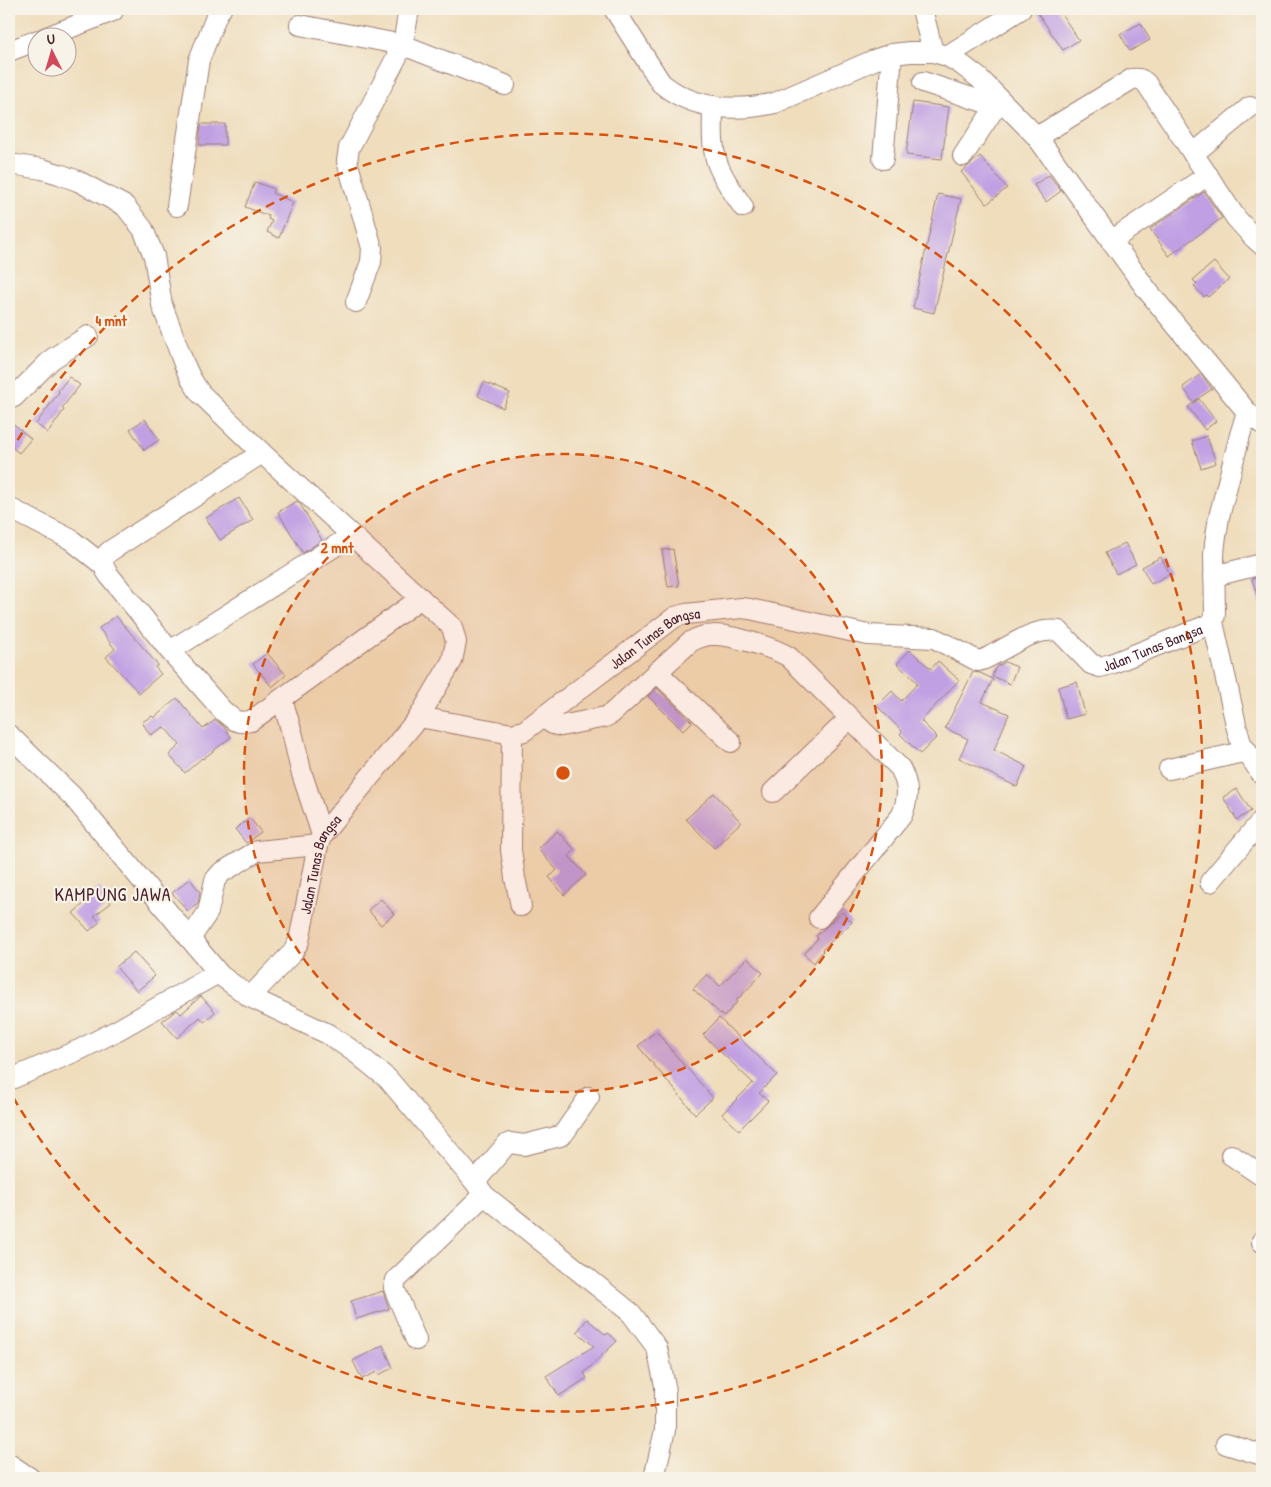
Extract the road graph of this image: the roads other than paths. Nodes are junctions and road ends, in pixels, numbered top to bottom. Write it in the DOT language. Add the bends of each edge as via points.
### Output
graph roads {
  1 [pos="221,9"];
  2 [pos="409,9"];
  3 [pos="614,9"];
  4 [pos="922,9"];
  5 [pos="1021,9"];
  6 [pos="113,11"];
  7 [pos="300,25"];
  8 [pos="70,28"];
  9 [pos="28,44"];
  10 [pos="403,45"];
  11 [pos="9,51"];
  12 [pos="892,54"];
  13 [pos="940,54"];
  14 [pos="923,82"];
  15 [pos="505,85"];
  16 [pos="998,103"];
  17 [pos="713,106"];
  18 [pos="1250,107"];
  19 [pos="1037,137"];
  20 [pos="1193,154"];
  21 [pos="963,156"];
  22 [pos="883,159"];
  23 [pos="9,165"];
  24 [pos="1208,175"];
  25 [pos="177,206"];
  26 [pos="743,207"];
  27 [pos="1111,241"];
  28 [pos="1262,245"];
  29 [pos="356,302"];
  30 [pos="88,336"];
  31 [pos="9,399"];
  32 [pos="1255,418"];
  33 [pos="262,453"];
  34 [pos="9,508"];
  35 [pos="352,536"];
  36 [pos="103,564"];
  37 [pos="1262,564"];
  38 [pos="1214,576"];
  39 [pos="421,598"];
  40 [pos="1213,622"];
  41 [pos="170,651"];
  42 [pos="658,672"];
  43 [pos="282,699"];
  44 [pos="419,717"];
  45 [pos="543,718"];
  46 [pos="850,718"];
  47 [pos="512,734"];
  48 [pos="9,735"];
  49 [pos="731,742"];
  50 [pos="1247,751"];
  51 [pos="1169,770"];
  52 [pos="1262,775"];
  53 [pos="773,792"];
  54 [pos="1262,820"];
  55 [pos="320,840"];
  56 [pos="1210,882"];
  57 [pos="521,906"];
  58 [pos="819,918"];
  59 [pos="190,939"];
  60 [pos="218,973"];
  61 [pos="250,997"];
  62 [pos="9,1080"];
  63 [pos="589,1097"];
  64 [pos="1231,1155"];
  65 [pos="1262,1176"];
  66 [pos="479,1189"];
  67 [pos="416,1340"];
  68 [pos="1226,1444"];
  69 [pos="1262,1455"];
  70 [pos="9,1464"];
  71 [pos="30,1478"];
  72 [pos="654,1478"];
  1 -- 25 [label="street" via="199,60"];
  2 -- 10 [label="street"];
  3 -- 17 [label="street" via="661,83 685,99"];
  4 -- 13 [label="street"];
  5 -- 13 [label="street"];
  6 -- 8 [label="street"];
  7 -- 10 [label="street"];
  9 -- 11 [label="street"];
  10 -- 15 [label="street"];
  10 -- 29 [label="street" via="347,155 372,248 371,262"];
  12 -- 13 [label="street"];
  12 -- 17 [label="street" via="775,103 742,108"];
  12 -- 22 [label="street"];
  13 -- 16 [label="street" via="978,78"];
  14 -- 16 [label="street"];
  16 -- 19 [label="street"];
  16 -- 21 [label="street"];
  17 -- 26 [label="street" via="716,160"];
  18 -- 20 [label="street"];
  19 -- 20 [label="street" via="1138,78 1146,83"];
  19 -- 27 [label="street"];
  20 -- 24 [label="street"];
  23 -- 33 [label="street, Jalan Tunas Bangsa" via="59,174 125,206 143,229 154,256 162,305 190,379 200,393"];
  24 -- 27 [label="street"];
  24 -- 28 [label="street" via="1236,218"];
  27 -- 32 [label="street" via="1147,290"];
  30 -- 31 [label="street" via="52,359"];
  32 -- 38 [label="street" via="1240,435 1219,517"];
  33 -- 35 [label="street, Jalan Tunas Bangsa"];
  33 -- 36 [label="street" via="110,551 103,558"];
  34 -- 36 [label="street" via="70,540"];
  35 -- 39 [label="street, Jalan Tunas Bangsa"];
  35 -- 41 [label="street"];
  36 -- 41 [label="street"];
  37 -- 38 [label="street"];
  38 -- 40 [label="street" via="1216,615"];
  39 -- 43 [label="street"];
  39 -- 44 [label="street, Jalan Tunas Bangsa" via="452,627 456,642 452,661"];
  40 -- 45 [label="street, Jalan Tunas Bangsa" via="1100,667 1092,664 1059,631 1031,634 978,661 934,638 868,635 741,608 686,614 669,620"];
  40 -- 50 [label="street" via="1237,729"];
  41 -- 43 [label="street" via="234,720 251,721"];
  42 -- 45 [label="street" via="605,717 561,726"];
  42 -- 46 [label="street" via="690,642 719,635 771,648 789,657"];
  42 -- 49 [label="street"];
  43 -- 55 [label="street"];
  44 -- 47 [label="street"];
  44 -- 55 [label="street, Jalan Tunas Bangsa"];
  45 -- 47 [label="street, Jalan Tunas Bangsa" via="524,732"];
  46 -- 53 [label="street"];
  46 -- 58 [label="street" via="900,768 906,782 907,800 902,815"];
  47 -- 57 [label="street" via="511,850"];
  48 -- 59 [label="street" via="72,796"];
  50 -- 51 [label="street"];
  50 -- 52 [label="street"];
  54 -- 56 [label="street"];
  55 -- 59 [label="street" via="257,851 221,873 214,880 208,912"];
  55 -- 61 [label="street, Jalan Tunas Bangsa" via="299,941 293,952"];
  59 -- 60 [label="street"];
  60 -- 61 [label="street"];
  60 -- 62 [label="street" via="116,1031"];
  61 -- 66 [label="street" via="328,1034 388,1079"];
  63 -- 66 [label="street" via="564,1134 524,1145 506,1145"];
  64 -- 65 [label="street"];
  66 -- 67 [label="street" via="394,1284"];
  66 -- 72 [label="street" via="631,1313 657,1348 665,1386 665,1430"];
  68 -- 69 [label="street"];
  70 -- 71 [label="street"];
}
